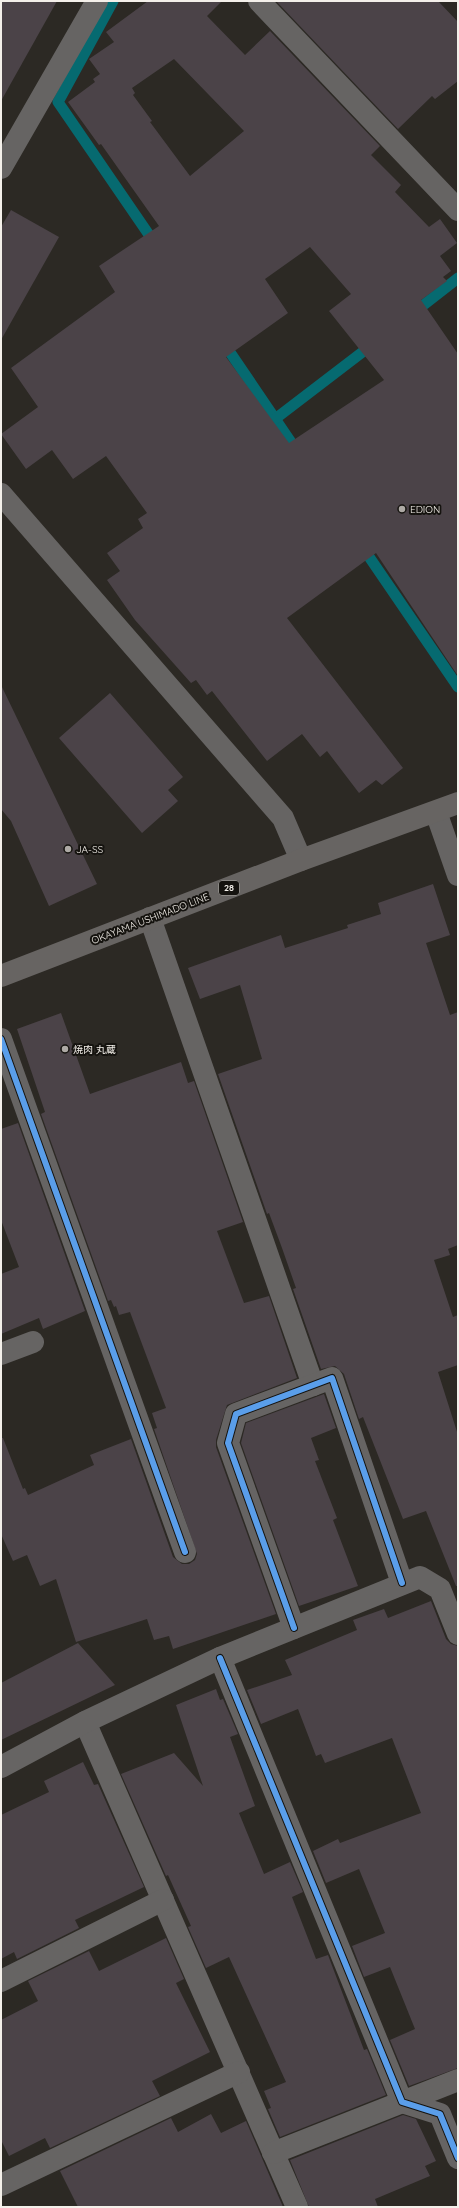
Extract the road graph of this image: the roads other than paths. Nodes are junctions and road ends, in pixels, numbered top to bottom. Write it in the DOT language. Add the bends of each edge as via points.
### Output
graph roads {
  1 [pos="97,1"];
  2 [pos="259,1"];
  3 [pos="1,168"];
  4 [pos="458,210"];
  5 [pos="1,494"];
  6 [pos="458,803"];
  7 [pos="436,812"];
  8 [pos="301,860"];
  9 [pos="458,875"];
  10 [pos="150,918"];
  11 [pos="2,971"];
  12 [pos="1,1039"];
  13 [pos="33,1342"];
  14 [pos="1,1354"];
  15 [pos="313,1385"];
  16 [pos="185,1552"];
  17 [pos="402,1583"];
  18 [pos="294,1628"];
  19 [pos="458,1634"];
  20 [pos="220,1658"];
  21 [pos="85,1722"];
  22 [pos="1,1767"];
  23 [pos="163,1900"];
  24 [pos="1,1981"];
  25 [pos="239,2072"];
  26 [pos="458,2080"];
  27 [pos="402,2102"];
  28 [pos="273,2153"];
  29 [pos="458,2158"];
  30 [pos="1,2185"];
  31 [pos="297,2207"];
  1 -- 3 [label="street"];
  2 -- 4 [label="street"];
  5 -- 8 [label="street" via="283,818"];
  6 -- 7 [label="main road, OKAYAMA USHIMADO LINE / 28"];
  7 -- 8 [label="main road, OKAYAMA USHIMADO LINE / 28"];
  7 -- 9 [label="street"];
  8 -- 10 [label="main road, OKAYAMA USHIMADO LINE / 28"];
  10 -- 11 [label="main road, OKAYAMA USHIMADO LINE / 28"];
  10 -- 15 [label="street"];
  12 -- 16 [label="street"];
  13 -- 14 [label="street"];
  15 -- 17 [label="street" via="332,1378"];
  15 -- 18 [label="street" via="236,1414 228,1443"];
  17 -- 18 [label="street"];
  17 -- 19 [label="street" via="420,1577 440,1589"];
  18 -- 20 [label="street"];
  20 -- 21 [label="street"];
  20 -- 27 [label="street"];
  21 -- 22 [label="street"];
  21 -- 23 [label="street"];
  23 -- 24 [label="street"];
  23 -- 25 [label="street"];
  25 -- 28 [label="street"];
  25 -- 30 [label="street"];
  26 -- 27 [label="street"];
  27 -- 28 [label="street"];
  27 -- 29 [label="street" via="440,2114"];
  28 -- 31 [label="street"];
}
